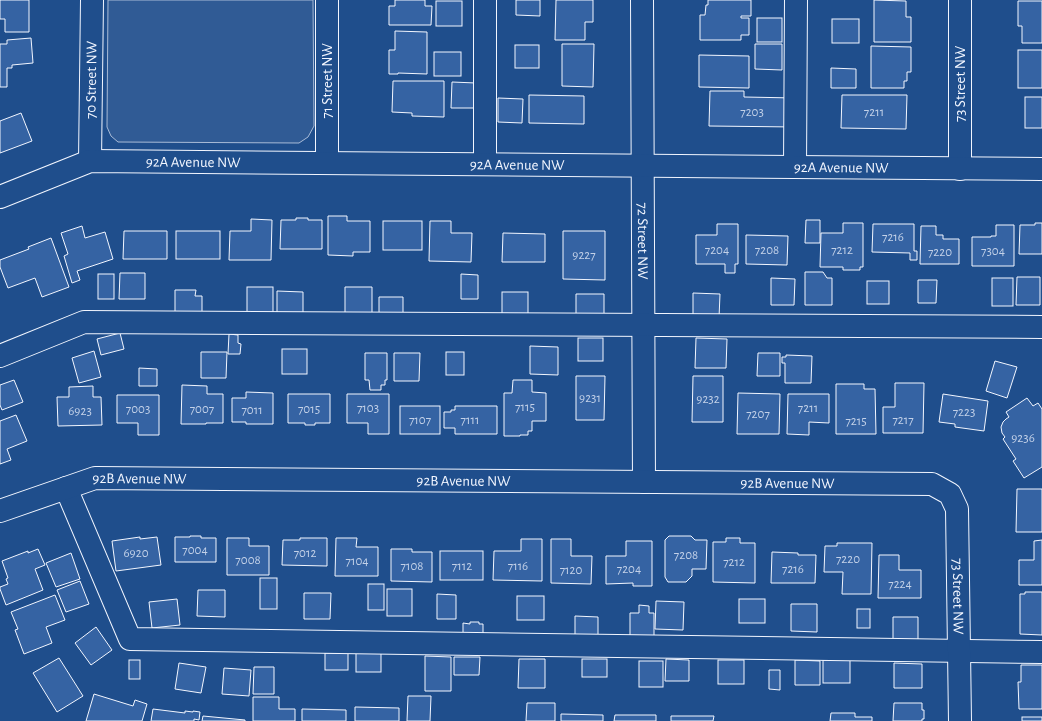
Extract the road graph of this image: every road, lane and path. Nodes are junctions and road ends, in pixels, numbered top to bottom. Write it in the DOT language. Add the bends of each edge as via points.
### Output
graph roads {
  1 [pos="92,0"];
  2 [pos="327,0"];
  3 [pos="485,0"];
  4 [pos="642,0"];
  5 [pos="796,0"];
  6 [pos="960,0"];
  7 [pos="90,161"];
  8 [pos="327,163"];
  9 [pos="485,164"];
  10 [pos="642,166"];
  11 [pos="795,167"];
  12 [pos="960,169"];
  13 [pos="1042,169"];
  14 [pos="0,197"];
  15 [pos="643,325"];
  16 [pos="1042,327"];
  17 [pos="0,356"];
  18 [pos="644,482"];
  19 [pos="932,484"];
  20 [pos="66,488"];
  21 [pos="0,511"];
  22 [pos="959,651"];
  23 [pos="1042,652"];
  24 [pos="960,721"];
  1 -- 7 [label="street, 70 Street NW"];
  2 -- 8 [label="street, 71 Street NW"];
  3 -- 9 [label="street"];
  4 -- 10 [label="street, 72 Street NW"];
  5 -- 11 [label="street"];
  6 -- 12 [label="street, 73 Street NW"];
  7 -- 8 [label="street, 92A Avenue NW"];
  7 -- 14 [label="street, 92A Avenue NW"];
  8 -- 9 [label="street, 92A Avenue NW"];
  9 -- 10 [label="street, 92A Avenue NW"];
  10 -- 11 [label="street, 92A Avenue NW"];
  10 -- 15 [label="street, 72 Street NW"];
  11 -- 12 [label="street, 92A Avenue NW"];
  12 -- 13 [label="street, 92A Avenue NW"];
  15 -- 16 [label="street"];
  15 -- 17 [label="street" via="84,322"];
  15 -- 18 [label="street, 72 Street NW"];
  18 -- 19 [label="street, 92B Avenue NW"];
  18 -- 20 [label="street, 92B Avenue NW" via="95,478"];
  19 -- 22 [label="street, 73 Street NW" via="950,494 957,509"];
  20 -- 21 [label="street, 92B Avenue NW"];
  20 -- 22 [label="street" via="130,639"];
  22 -- 23 [label="street"];
  22 -- 24 [label="street, 73 Street NW"];
}
